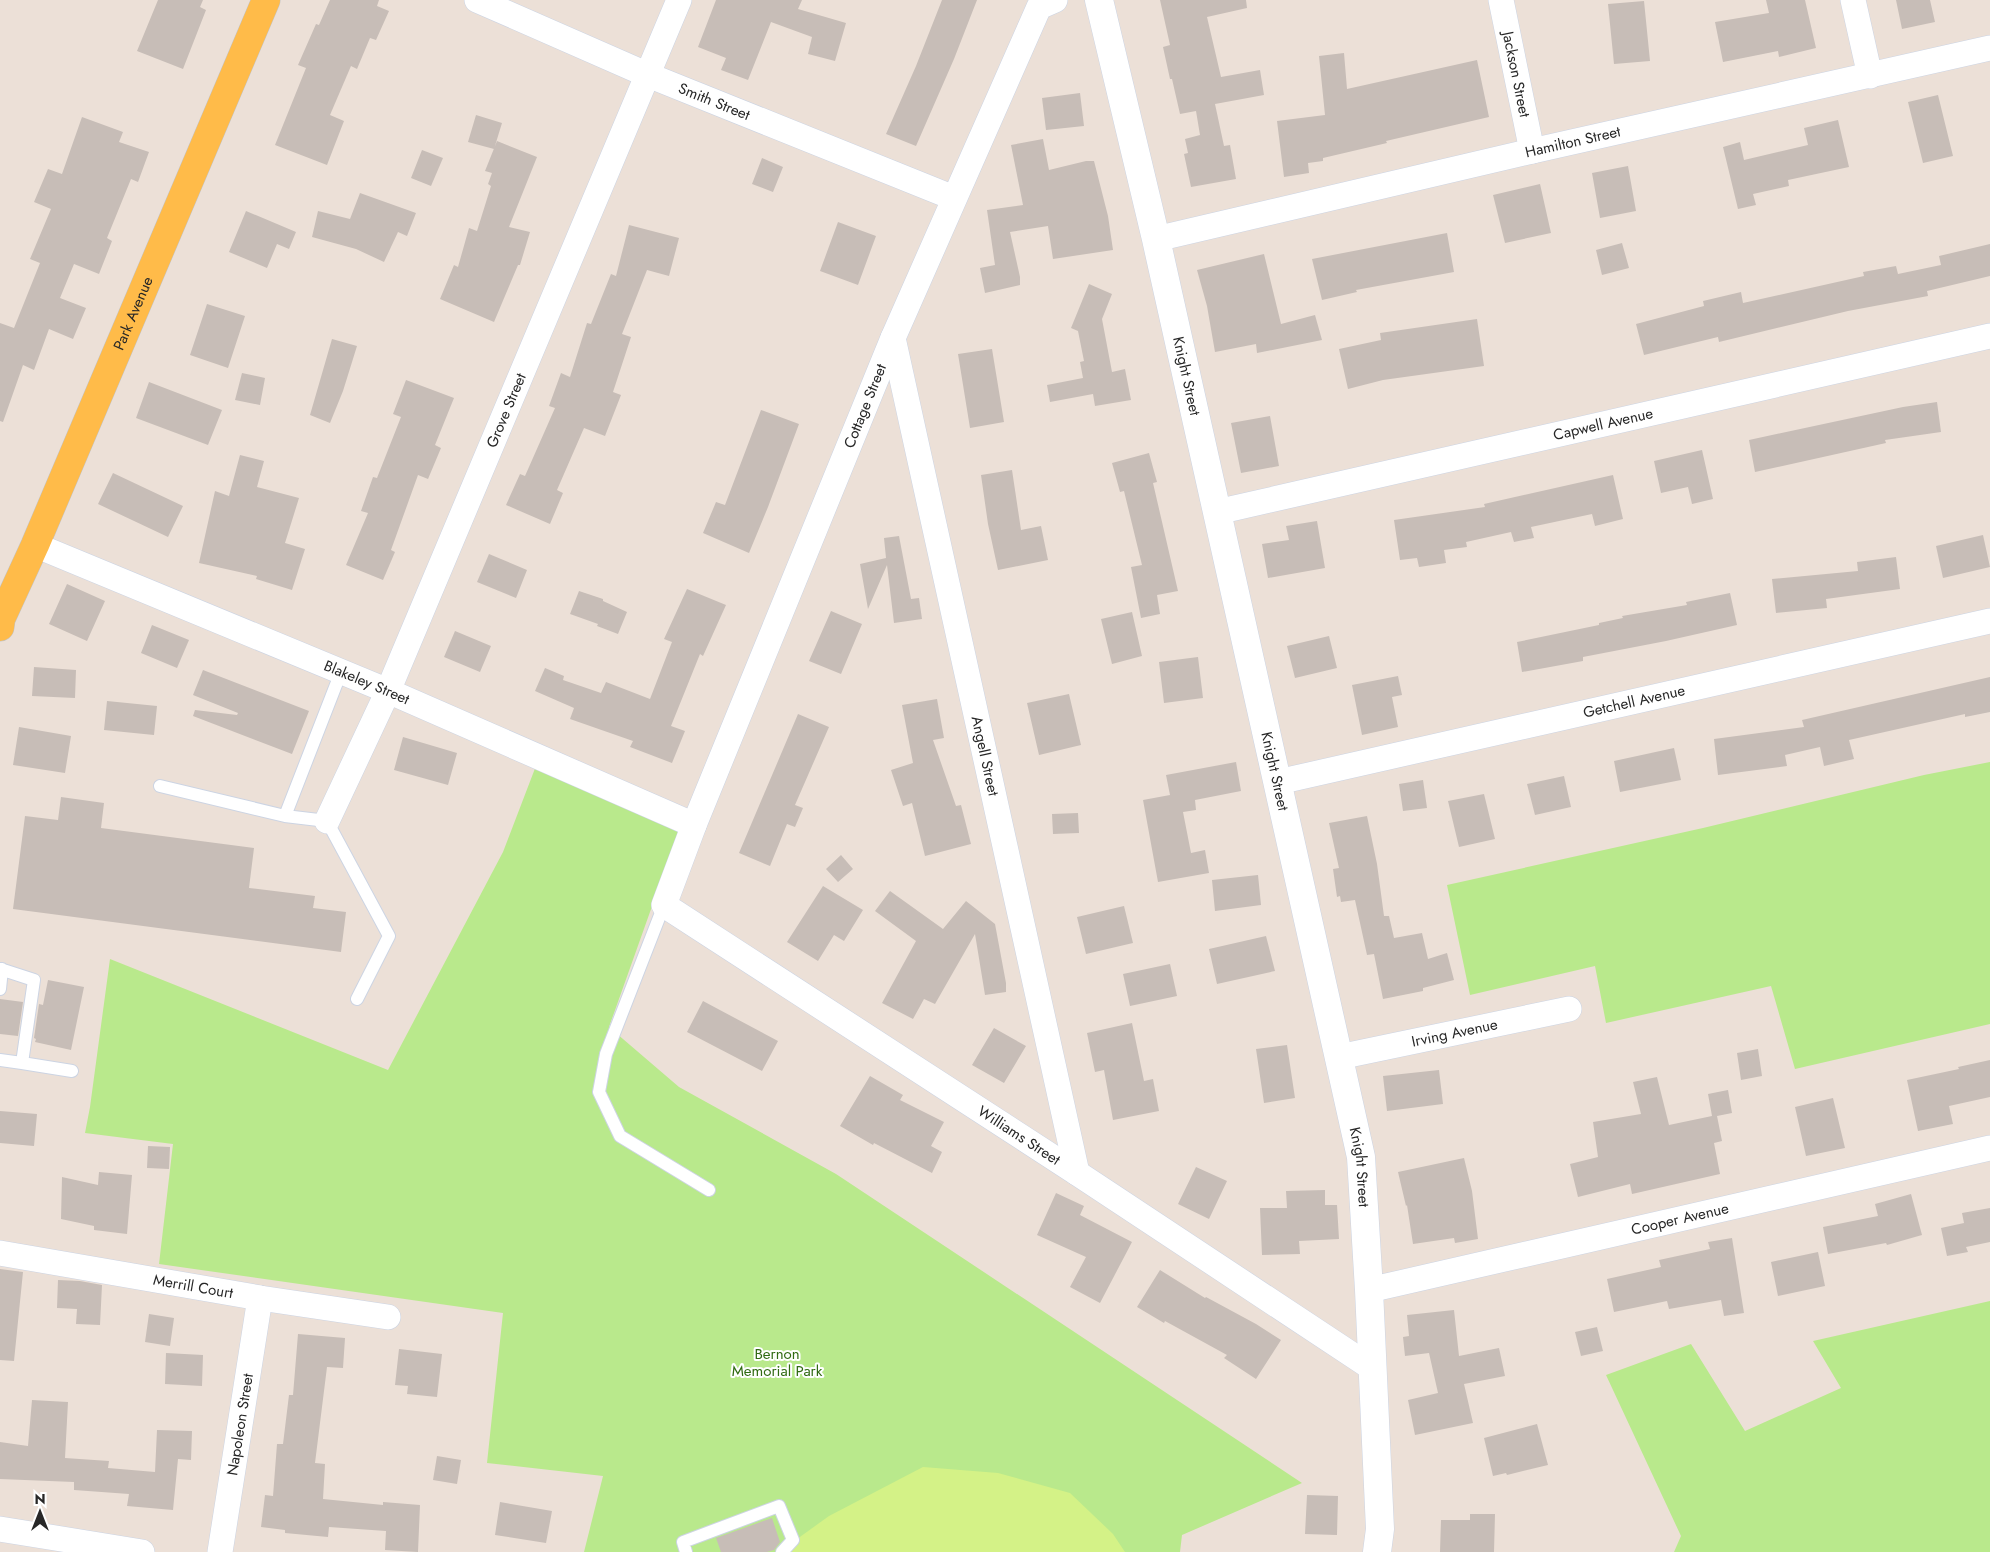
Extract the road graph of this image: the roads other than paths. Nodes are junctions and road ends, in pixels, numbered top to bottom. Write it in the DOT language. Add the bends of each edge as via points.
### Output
graph roads {
  1 [pos="266,0"];
  2 [pos="477,0"];
  3 [pos="679,0"];
  4 [pos="1055,0"];
  5 [pos="1099,0"];
  6 [pos="1501,0"];
  7 [pos="1853,0"];
  8 [pos="1990,48"];
  9 [pos="648,75"];
  10 [pos="1870,76"];
  11 [pos="1532,150"];
  12 [pos="954,198"];
  13 [pos="1156,239"];
  14 [pos="1990,336"];
  15 [pos="893,338"];
  16 [pos="1216,512"];
  17 [pos="35,545"];
  18 [pos="1990,621"];
  19 [pos="0,627"];
  20 [pos="341,672"];
  21 [pos="388,691"];
  22 [pos="1278,782"];
  23 [pos="160,786"];
  24 [pos="285,816"];
  25 [pos="327,821"];
  26 [pos="694,825"];
  27 [pos="664,905"];
  28 [pos="1,969"];
  29 [pos="0,989"];
  30 [pos="357,999"];
  31 [pos="1569,1009"];
  32 [pos="1339,1057"];
  33 [pos="0,1060"];
  34 [pos="22,1063"];
  35 [pos="72,1071"];
  36 [pos="1990,1148"];
  37 [pos="1077,1173"];
  38 [pos="709,1190"];
  39 [pos="0,1253"];
  40 [pos="1369,1290"];
  41 [pos="260,1298"];
  42 [pos="388,1317"];
  43 [pos="1372,1368"];
  44 [pos="0,1529"];
  45 [pos="142,1552"];
  46 [pos="220,1552"];
  47 [pos="686,1552"];
  48 [pos="782,1552"];
  49 [pos="1378,1552"];
  1 -- 17 [label="main road, Park Avenue"];
  2 -- 9 [label="street, Smith Street"];
  3 -- 9 [label="street, Grove Street"];
  4 -- 12 [label="street, Cottage Street" via="1039,6"];
  5 -- 13 [label="street, Knight Street"];
  6 -- 11 [label="street, Jackson Street"];
  7 -- 10 [label="street"];
  8 -- 10 [label="street, Hamilton Street"];
  9 -- 12 [label="street, Smith Street"];
  9 -- 21 [label="street, Grove Street"];
  10 -- 11 [label="street, Hamilton Street"];
  11 -- 13 [label="street, Hamilton Street"];
  12 -- 15 [label="street, Cottage Street"];
  13 -- 16 [label="street, Knight Street"];
  14 -- 16 [label="street, Capwell Avenue"];
  15 -- 26 [label="street, Cottage Street"];
  15 -- 37 [label="street, Angell Street"];
  16 -- 22 [label="street, Knight Street"];
  17 -- 19 [label="main road, Park Avenue"];
  17 -- 20 [label="street, Blakeley Street"];
  18 -- 22 [label="street, Getchell Avenue"];
  20 -- 21 [label="street, Blakeley Street"];
  20 -- 24 [label="lane"];
  21 -- 25 [label="street, Grove Street"];
  21 -- 26 [label="street, Blakeley Street"];
  22 -- 32 [label="street, Knight Street"];
  23 -- 24 [label="lane"];
  24 -- 25 [label="lane"];
  25 -- 30 [label="lane" via="389,936"];
  26 -- 27 [label="street, Cottage Street"];
  27 -- 37 [label="street, Williams Street"];
  27 -- 38 [label="lane" via="606,1054 599,1092 620,1136"];
  28 -- 29 [label="lane"];
  28 -- 34 [label="lane" via="34,980"];
  31 -- 32 [label="street, Irving Avenue"];
  32 -- 40 [label="street, Knight Street" via="1361,1157"];
  33 -- 34 [label="lane"];
  34 -- 35 [label="lane"];
  36 -- 40 [label="street, Cooper Avenue"];
  37 -- 43 [label="street, Williams Street"];
  39 -- 41 [label="street, Merrill Court"];
  40 -- 43 [label="street, Knight Street"];
  41 -- 42 [label="street, Merrill Court"];
  41 -- 46 [label="street, Napoleon Street"];
  43 -- 49 [label="street, Knight Street" via="1380,1530"];
  44 -- 45 [label="street"];
  47 -- 48 [label="lane" via="683,1542 779,1506 793,1540"];
}
